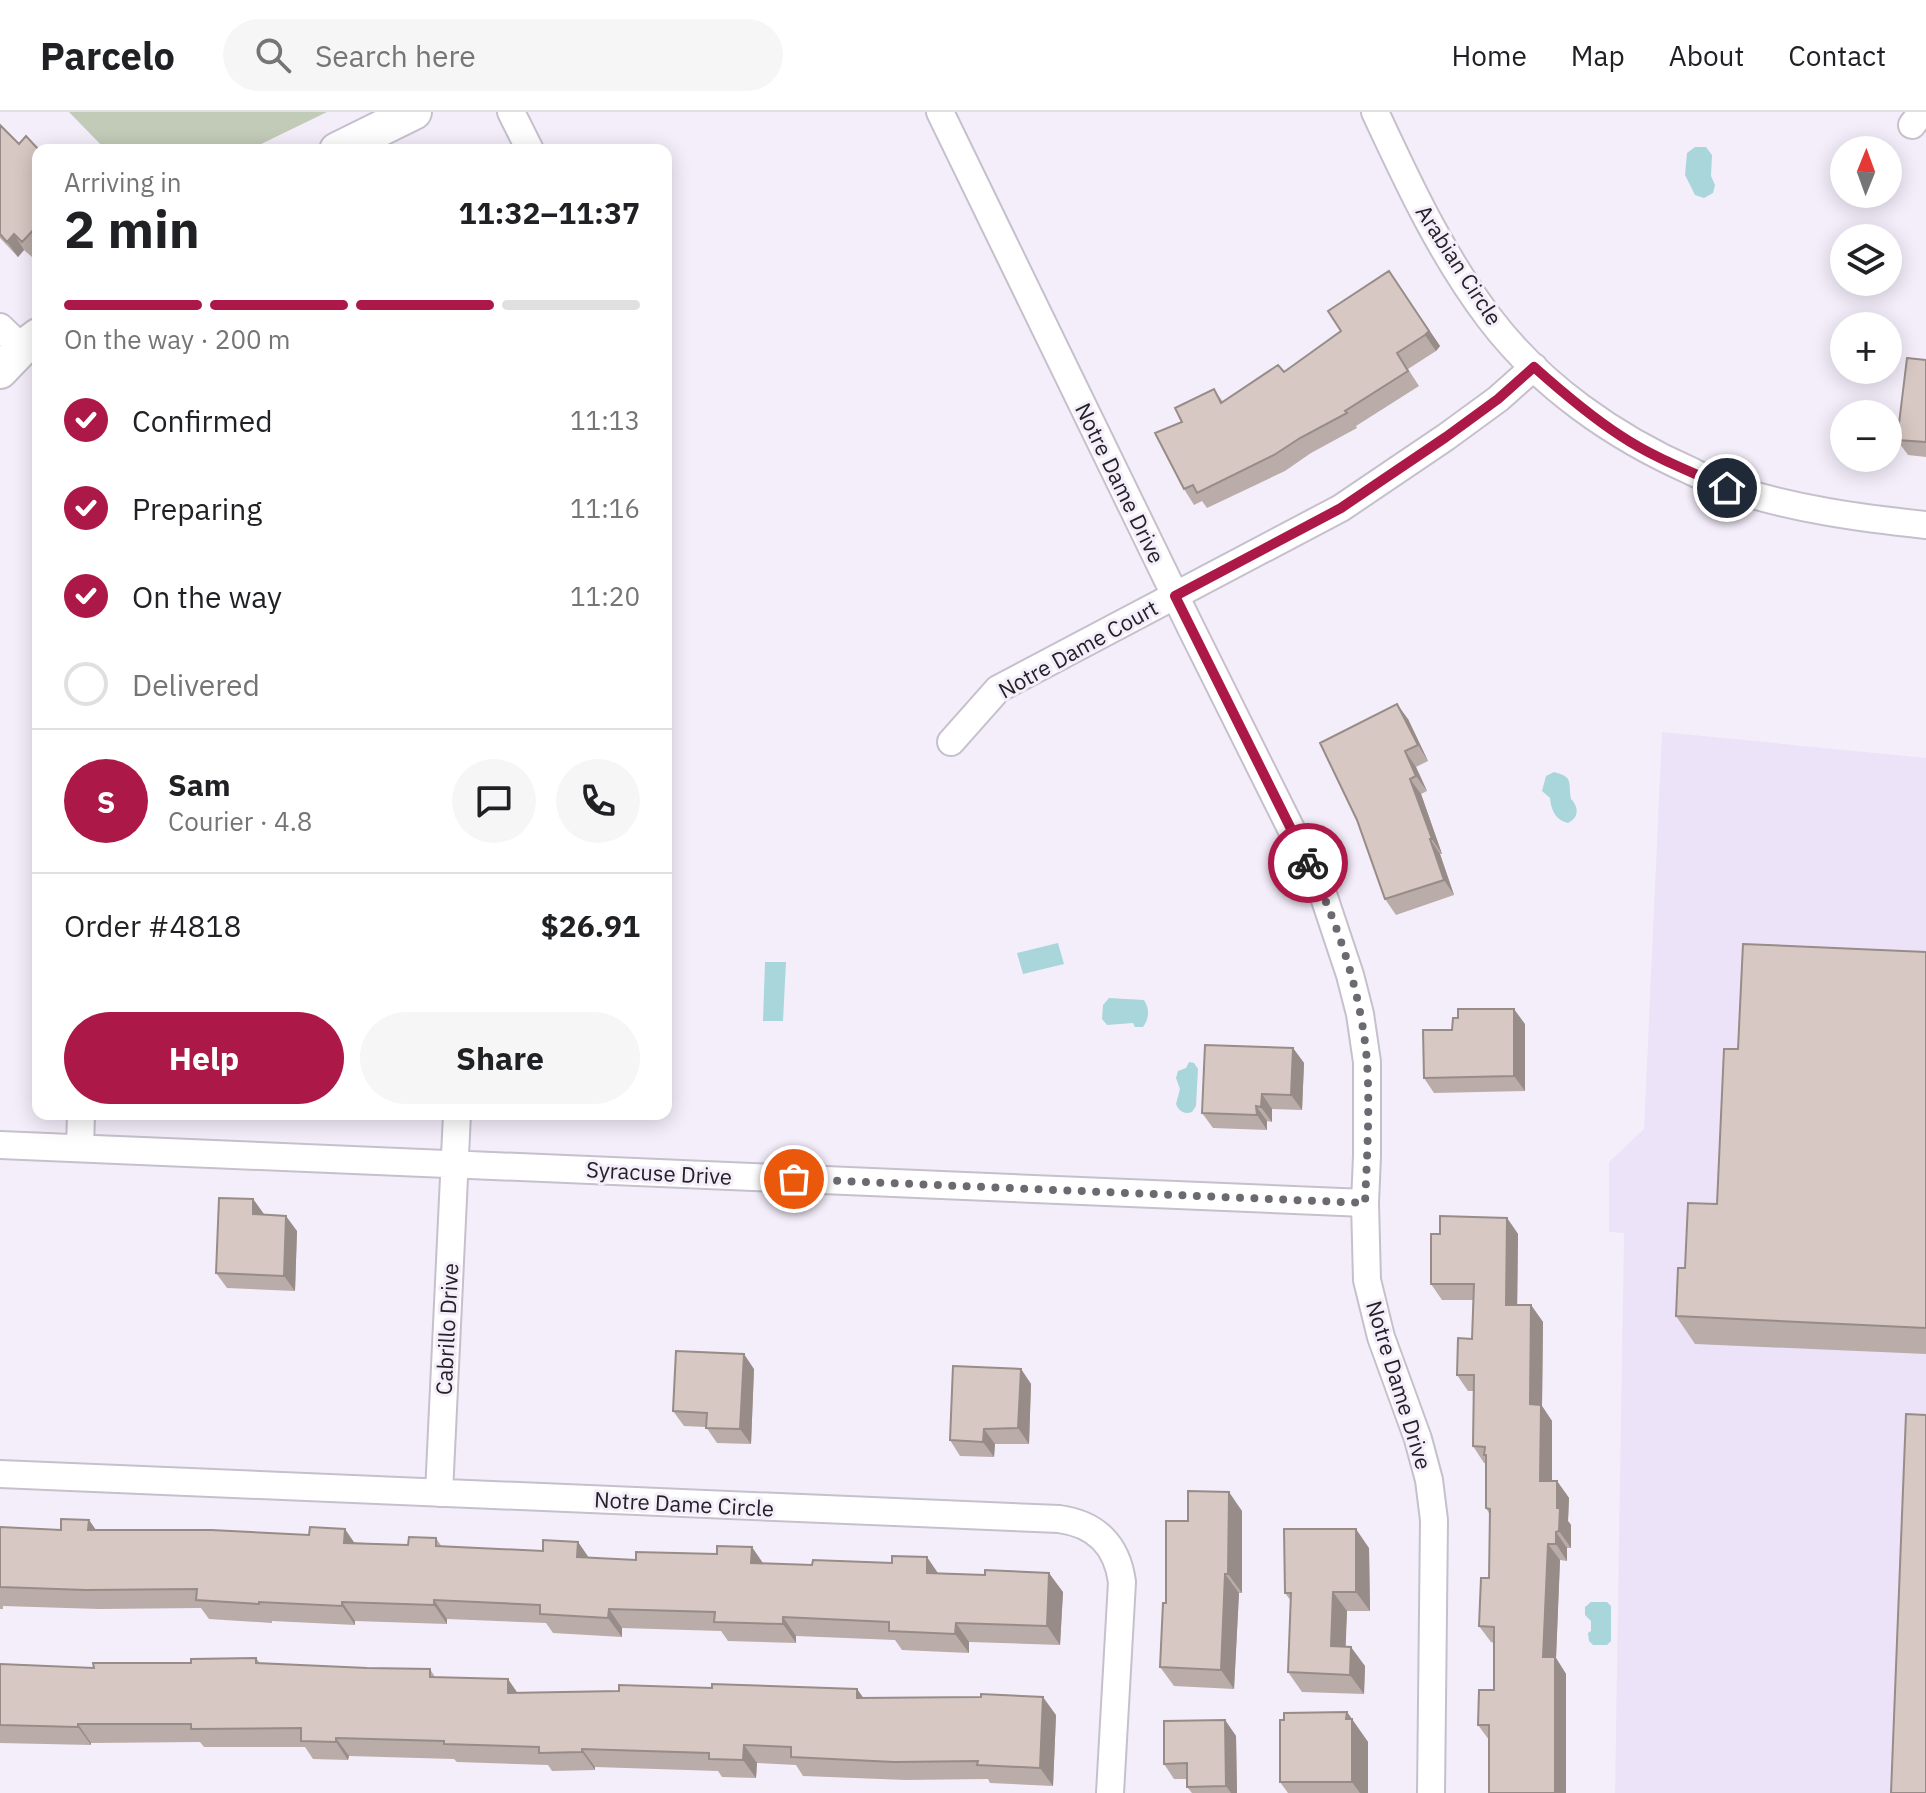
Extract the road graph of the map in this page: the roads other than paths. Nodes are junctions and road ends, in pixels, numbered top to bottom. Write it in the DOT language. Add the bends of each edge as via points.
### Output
graph roads {
  1 [pos="414,112"];
  2 [pos="511,112"];
  3 [pos="940,112"];
  4 [pos="1375,112"];
  5 [pos="349,144"];
  6 [pos="527,144"];
  7 [pos="1534,367"];
  8 [pos="1926,525"];
  9 [pos="1175,596"];
  10 [pos="951,742"];
  11 [pos="81,1120"];
  12 [pos="457,1120"];
  13 [pos="0,1145"];
  14 [pos="80,1148"];
  15 [pos="454,1164"];
  16 [pos="1365,1203"];
  17 [pos="0,1474"];
  18 [pos="439,1493"];
  19 [pos="1110,1793"];
  20 [pos="1431,1793"];
  1 -- 5 [label="street"];
  2 -- 6 [label="street"];
  3 -- 9 [label="street, Notre Dame Drive"];
  4 -- 7 [label="street, Arabian Circle" via="1451,261 1490,320"];
  7 -- 8 [label="street, Arabian Circle" via="1623,437 1727,488 1798,507"];
  7 -- 9 [label="street, Notre Dame Court" via="1446,437 1341,508"];
  9 -- 10 [label="street, Notre Dame Court" via="998,689"];
  9 -- 16 [label="street, Notre Dame Drive" via="1322,891 1343,952 1367,1062"];
  11 -- 14 [label="street"];
  12 -- 15 [label="street, Cabrillo Drive"];
  13 -- 14 [label="street, Syracuse Drive"];
  14 -- 15 [label="street, Syracuse Drive"];
  15 -- 16 [label="street, Syracuse Drive"];
  15 -- 18 [label="street, Cabrillo Drive"];
  16 -- 20 [label="street, Notre Dame Drive" via="1367,1280 1381,1337 1418,1439 1434,1520"];
  17 -- 18 [label="street, Notre Dame Circle"];
  18 -- 19 [label="street, Notre Dame Circle" via="1079,1523 1107,1543 1122,1582"];
}
